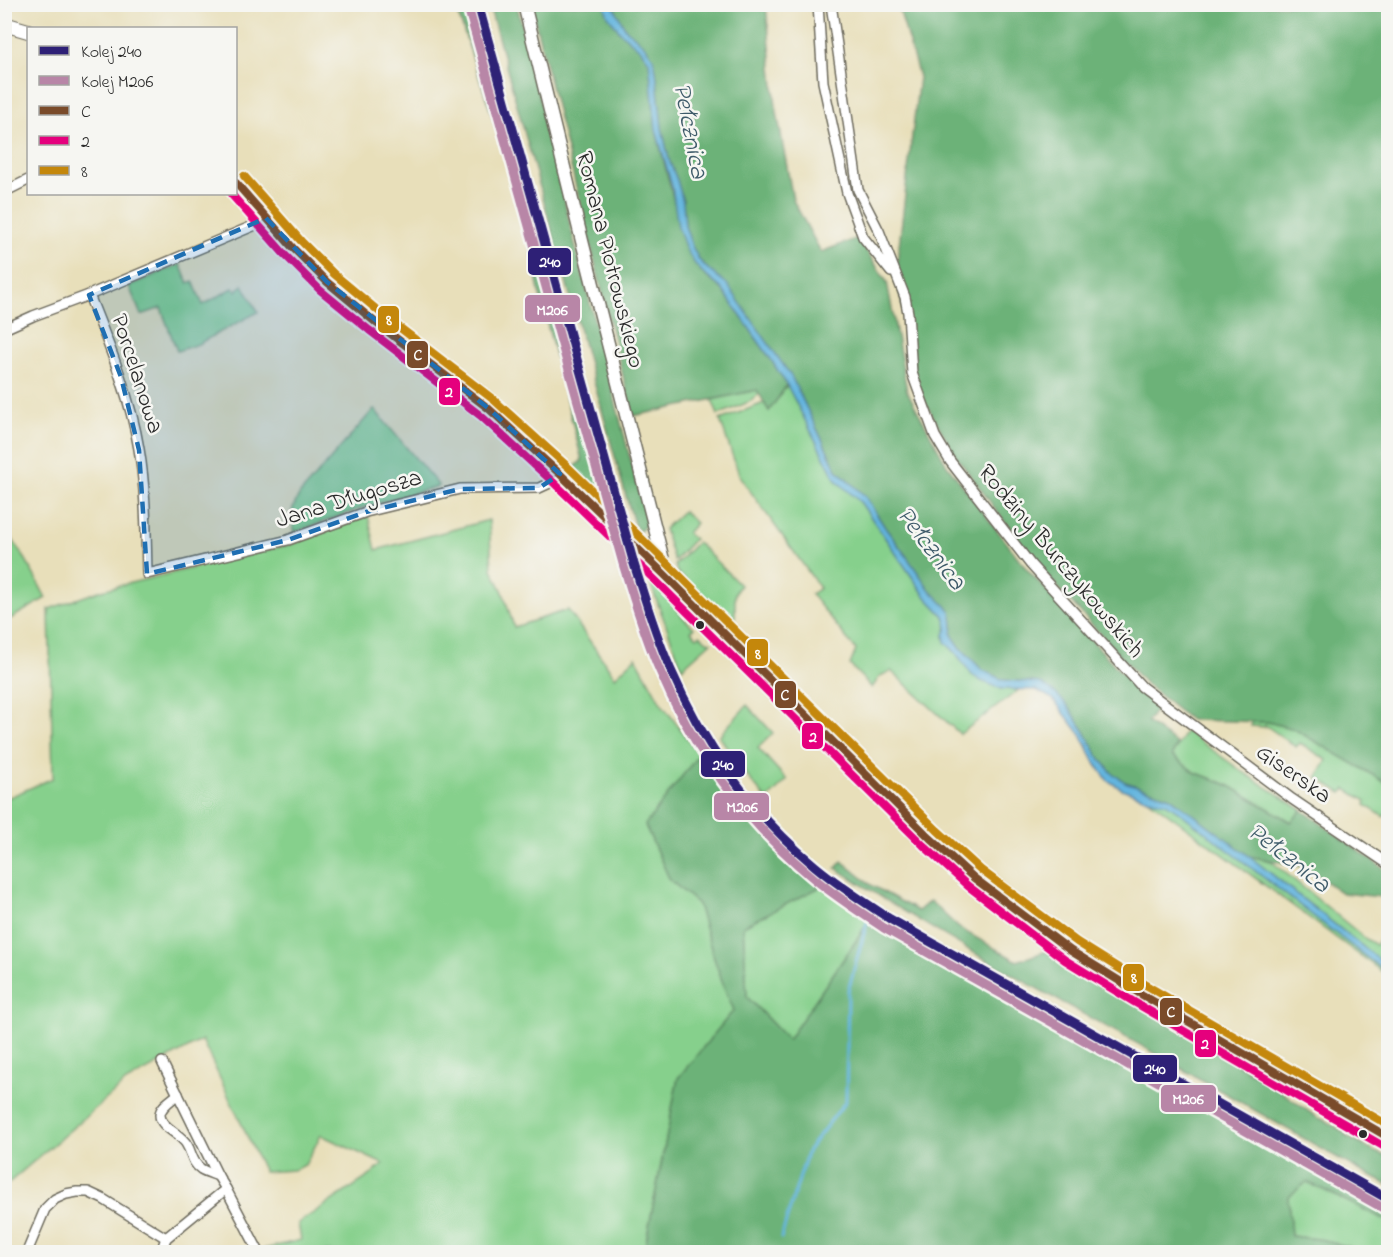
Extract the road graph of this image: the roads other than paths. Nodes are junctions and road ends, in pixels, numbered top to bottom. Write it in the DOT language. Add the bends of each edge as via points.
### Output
graph roads {
  1 [pos="524,4"];
  2 [pos="818,4"];
  3 [pos="831,4"];
  4 [pos="4,24"];
  5 [pos="27,31"];
  6 [pos="27,180"];
  7 [pos="237,184"];
  8 [pos="4,192"];
  9 [pos="266,218"];
  10 [pos="898,281"];
  11 [pos="89,295"];
  12 [pos="4,329"];
  13 [pos="560,474"];
  14 [pos="655,526"];
  15 [pos="644,555"];
  16 [pos="147,574"];
  17 [pos="664,574"];
  18 [pos="1177,715"];
  19 [pos="1389,864"];
  20 [pos="162,1062"];
  21 [pos="178,1094"];
  22 [pos="1389,1137"];
  23 [pos="218,1176"];
  24 [pos="226,1189"];
  25 [pos="166,1238"];
  26 [pos="27,1252"];
  27 [pos="161,1252"];
  28 [pos="260,1252"];
  1 -- 14 [label="street, Romana Piotrowskiego"];
  2 -- 10 [label="street, Rodziny Burczykowskich" via="824,82 847,193 863,237"];
  3 -- 10 [label="street, Rodziny Burczykowskich" via="858,190"];
  4 -- 5 [label="main road"];
  6 -- 8 [label="street"];
  7 -- 9 [label="main road"];
  9 -- 11 [label="street"];
  9 -- 13 [label="main road" via="337,291 488,408"];
  10 -- 18 [label="street, Rodziny Burczykowskich" via="908,313 912,373 935,436 950,461 1031,565 1142,687"];
  11 -- 12 [label="street"];
  11 -- 16 [label="street, Porcelanowa" via="121,377 139,450 145,494"];
  13 -- 15 [label="main road"];
  13 -- 16 [label="street, Jana Długosza" via="539,488 460,489 366,512 288,540"];
  14 -- 15 [label="street" via="654,540"];
  14 -- 17 [label="street, Romana Piotrowskiego"];
  15 -- 17 [label="main road"];
  17 -- 22 [label="main road" via="974,878 1114,978"];
  18 -- 19 [label="street, Giserska" via="1292,800"];
  20 -- 21 [label="street"];
  21 -- 23 [label="street"];
  21 -- 23 [label="street" via="162,1108 163,1125 180,1135 201,1169"];
  23 -- 24 [label="street"];
  24 -- 25 [label="street"];
  24 -- 28 [label="street"];
  25 -- 26 [label="street" via="103,1199 77,1192 55,1199 45,1209"];
  25 -- 27 [label="street"];
}
